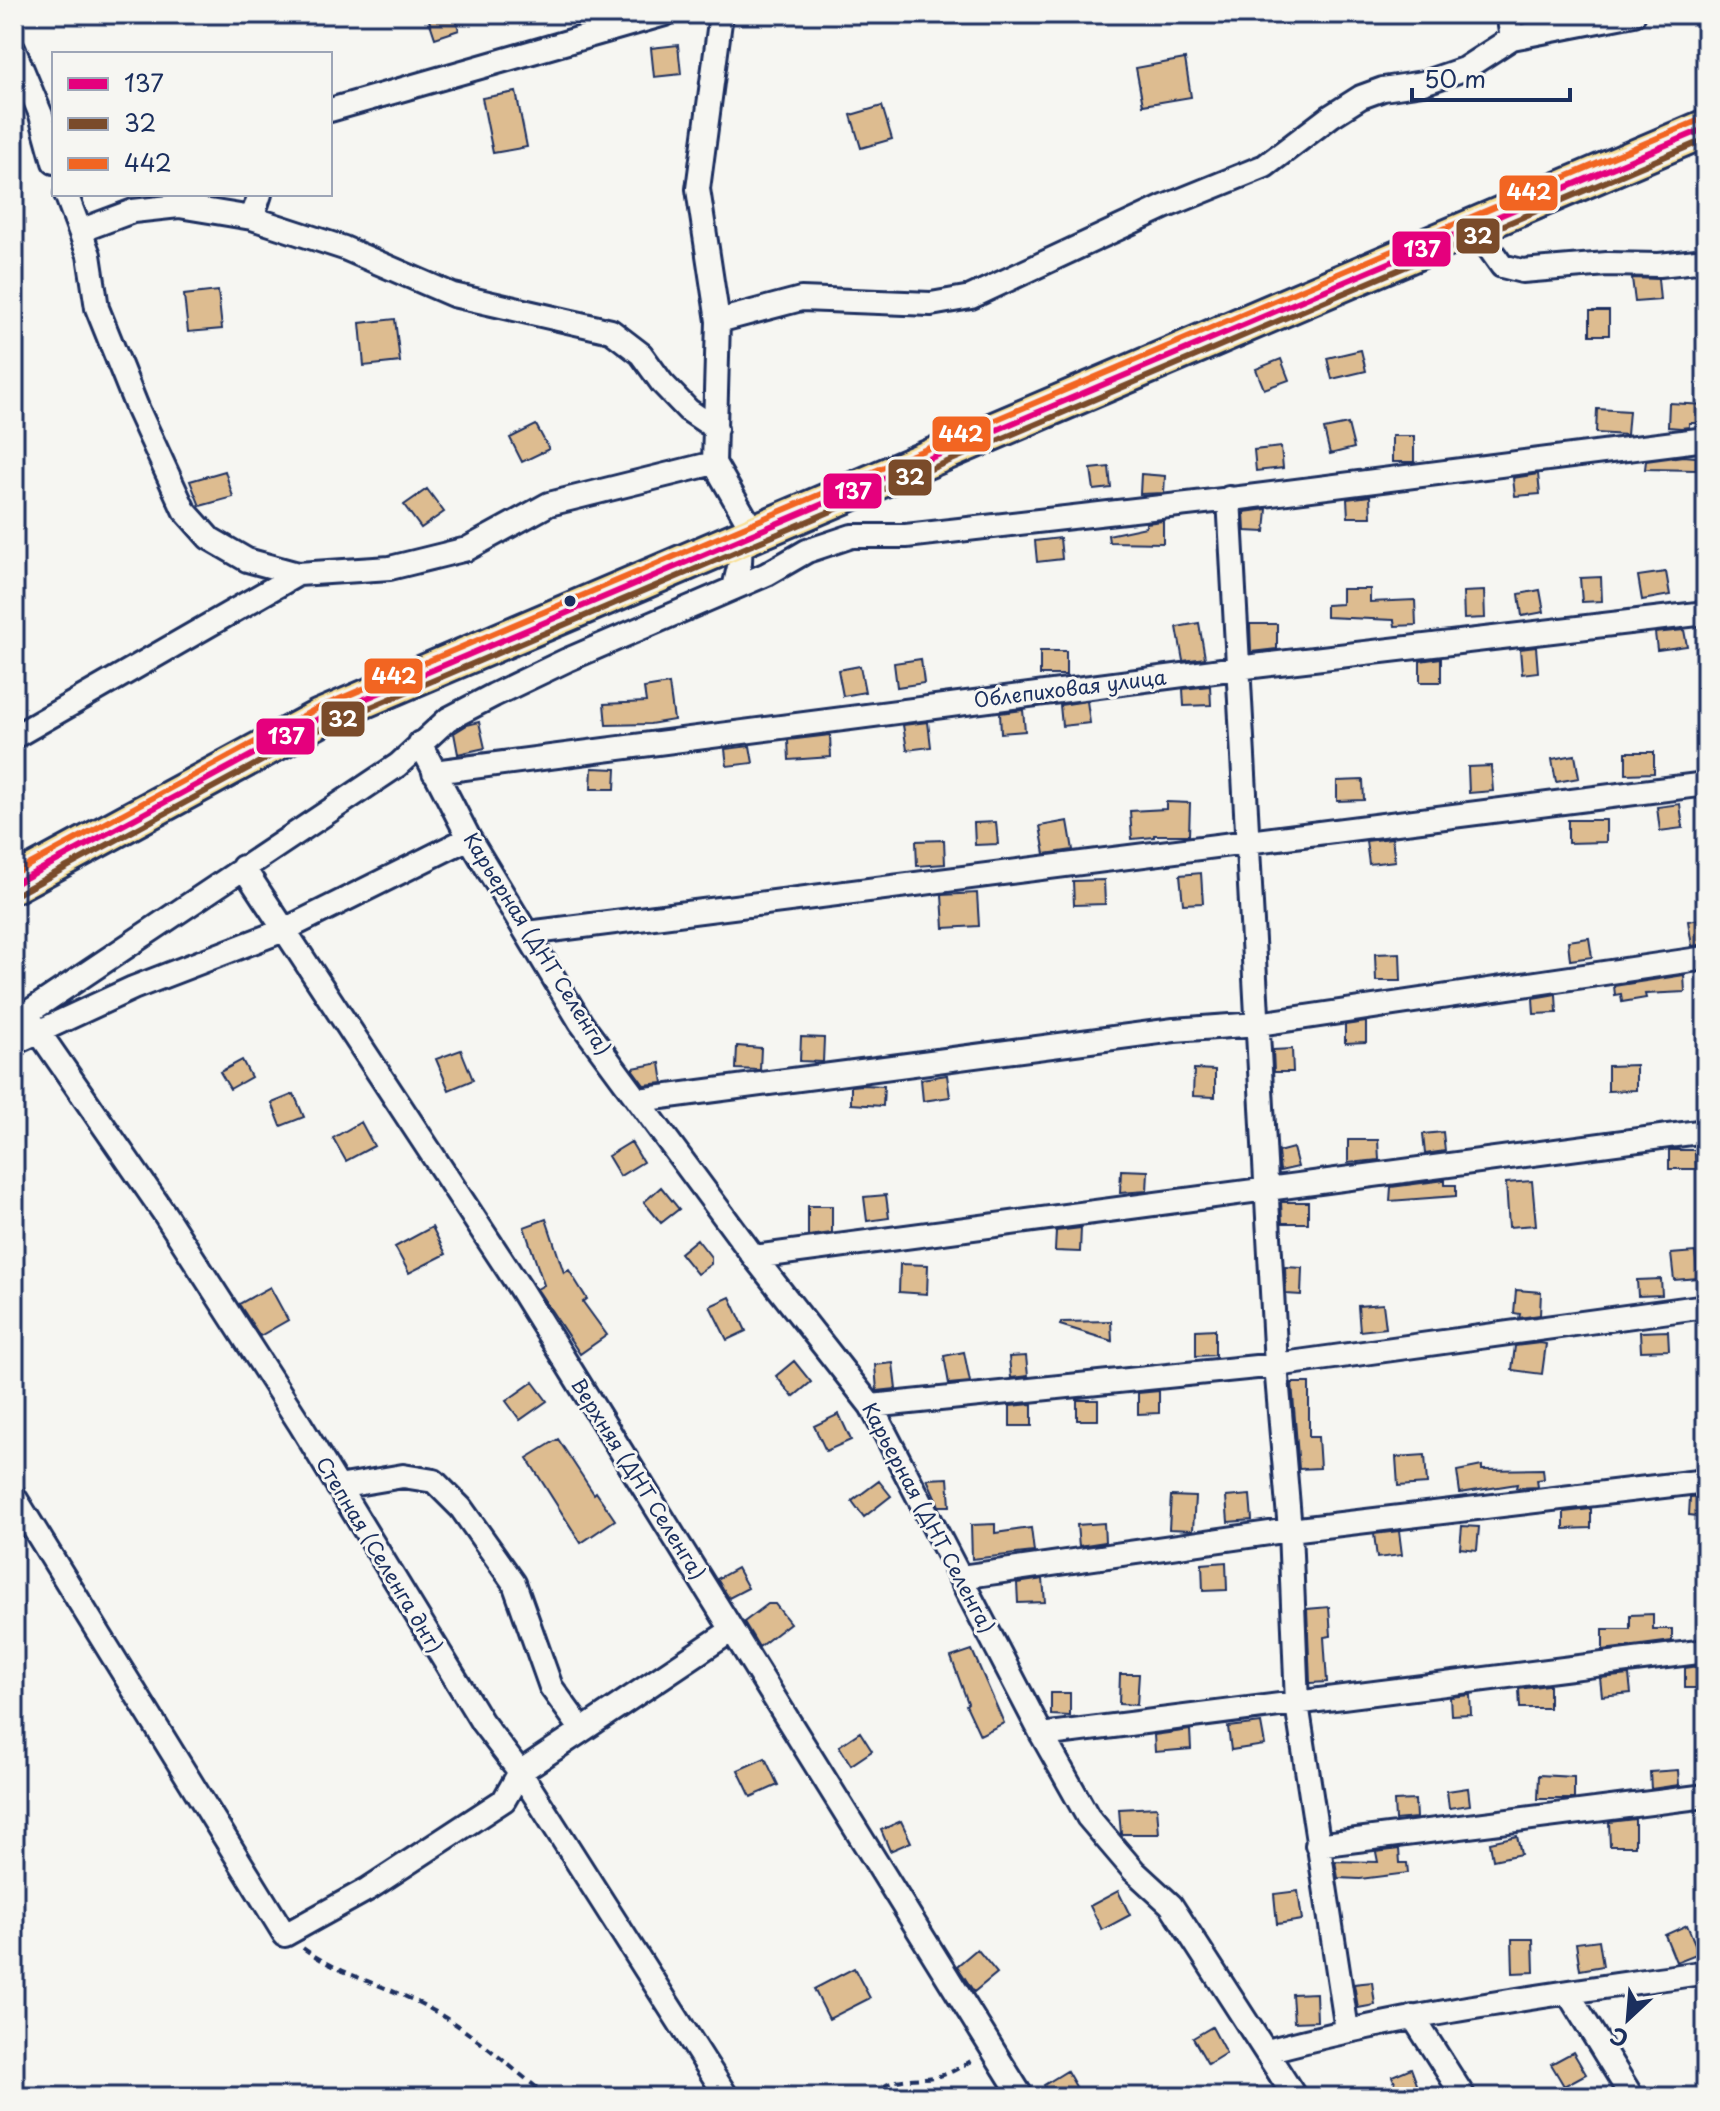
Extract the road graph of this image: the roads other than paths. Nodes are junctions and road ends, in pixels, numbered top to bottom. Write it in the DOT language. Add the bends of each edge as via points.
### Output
graph roads {
  1 [pos="665,14"];
  2 [pos="721,14"];
  3 [pos="1508,14"];
  4 [pos="1634,14"];
  5 [pos="1512,38"];
  6 [pos="14,50"];
  7 [pos="332,109"];
  8 [pos="1706,128"];
  9 [pos="52,155"];
  10 [pos="67,196"];
  11 [pos="250,196"];
  12 [pos="259,196"];
  13 [pos="252,218"];
  14 [pos="1474,227"];
  15 [pos="82,230"];
  16 [pos="1706,260"];
  17 [pos="718,321"];
  18 [pos="716,429"];
  19 [pos="1706,439"];
  20 [pos="714,463"];
  21 [pos="1229,498"];
  22 [pos="747,536"];
  23 [pos="298,574"];
  24 [pos="734,588"];
  25 [pos="1706,613"];
  26 [pos="1237,668"];
  27 [pos="14,737"];
  28 [pos="420,743"];
  29 [pos="434,772"];
  30 [pos="1706,784"];
  31 [pos="469,838"];
  32 [pos="1250,842"];
  33 [pos="243,867"];
  34 [pos="14,884"];
  35 [pos="284,930"];
  36 [pos="528,933"];
  37 [pos="1706,958"];
  38 [pos="26,1023"];
  39 [pos="1258,1024"];
  40 [pos="14,1043"];
  41 [pos="639,1100"];
  42 [pos="1706,1131"];
  43 [pos="1266,1189"];
  44 [pos="754,1257"];
  45 [pos="1706,1306"];
  46 [pos="1276,1365"];
  47 [pos="871,1406"];
  48 [pos="1706,1481"];
  49 [pos="338,1487"];
  50 [pos="14,1496"];
  51 [pos="1290,1530"];
  52 [pos="961,1577"];
  53 [pos="732,1630"];
  54 [pos="1706,1651"];
  55 [pos="1297,1704"];
  56 [pos="582,1730"];
  57 [pos="1042,1735"];
  58 [pos="520,1772"];
  59 [pos="1706,1796"];
  60 [pos="1317,1845"];
  61 [pos="1706,1972"];
  62 [pos="1568,1993"];
  63 [pos="1413,2017"];
  64 [pos="1347,2030"];
  65 [pos="1267,2051"];
  66 [pos="727,2097"];
  67 [pos="1022,2097"];
  68 [pos="1295,2097"];
  69 [pos="1464,2097"];
  70 [pos="1632,2097"];
  1 -- 7 [label="street"];
  2 -- 17 [label="street" via="698,189"];
  3 -- 5 [label="street"];
  4 -- 5 [label="street"];
  5 -- 17 [label="street" via="1464,69 1361,97 1265,166 971,297 931,304 801,299"];
  6 -- 9 [label="street"];
  8 -- 14 [label="main road"];
  10 -- 15 [label="street"];
  11 -- 13 [label="street"];
  12 -- 13 [label="street"];
  13 -- 15 [label="street" via="179,206 133,211"];
  13 -- 18 [label="street" via="344,248 453,295 611,331 641,354 688,410"];
  14 -- 16 [label="street" via="1502,266 1522,271"];
  14 -- 22 [label="main road"];
  15 -- 23 [label="street" via="97,308 184,510 209,538 247,560"];
  17 -- 18 [label="street"];
  18 -- 20 [label="street"];
  19 -- 21 [label="street"];
  20 -- 22 [label="street"];
  20 -- 23 [label="street" via="549,504 467,549 390,568"];
  21 -- 24 [label="street" via="906,536 852,536 807,551"];
  21 -- 26 [label="street"];
  22 -- 24 [label="street"];
  22 -- 34 [label="main road" via="320,718"];
  23 -- 27 [label="street"];
  24 -- 28 [label="street" via="494,695 448,719"];
  25 -- 26 [label="street, Облепиховая улица"];
  26 -- 29 [label="street, Облепиховая улица"];
  26 -- 32 [label="street"];
  28 -- 29 [label="street, Карьерная (ДНТ Селенга)"];
  28 -- 33 [label="street" via="398,765"];
  29 -- 31 [label="street, Карьерная (ДНТ Селенга)"];
  30 -- 32 [label="street"];
  31 -- 35 [label="street"];
  31 -- 36 [label="street, Карьерная (ДНТ Селенга)"];
  32 -- 36 [label="street"];
  32 -- 39 [label="street"];
  33 -- 35 [label="street, Верхняя (ДНТ Селенга)"];
  33 -- 38 [label="street"];
  35 -- 38 [label="street"];
  35 -- 53 [label="street, Верхняя (ДНТ Селенга)" via="518,1285"];
  36 -- 41 [label="street, Карьерная (ДНТ Селенга)" via="581,1023"];
  37 -- 39 [label="street"];
  38 -- 40 [label="street"];
  38 -- 49 [label="street, Степная (Селенга днт)" via="164,1213"];
  39 -- 41 [label="street" via="1174,1030"];
  39 -- 43 [label="street"];
  41 -- 44 [label="street, Карьерная (ДНТ Селенга)"];
  42 -- 43 [label="street"];
  43 -- 44 [label="street"];
  43 -- 46 [label="street"];
  44 -- 47 [label="street, Карьерная (ДНТ Селенга)"];
  45 -- 46 [label="street"];
  46 -- 47 [label="street"];
  46 -- 51 [label="street"];
  47 -- 52 [label="street, Карьерная (ДНТ Селенга)"];
  48 -- 51 [label="street"];
  49 -- 56 [label="street" via="403,1476 434,1481 461,1508 514,1583 551,1687"];
  49 -- 58 [label="street, Степная (Селенга днт)" via="482,1722"];
  50 -- 58 [label="street" via="285,1935 368,1889 504,1800"];
  51 -- 52 [label="street"];
  51 -- 55 [label="street"];
  52 -- 57 [label="street, Карьерная (ДНТ Селенга)"];
  53 -- 56 [label="street"];
  53 -- 67 [label="street, Верхняя (ДНТ Селенга)"];
  54 -- 55 [label="street"];
  55 -- 57 [label="street"];
  55 -- 60 [label="street"];
  56 -- 58 [label="street"];
  57 -- 65 [label="street, Карьерная (ДНТ Селенга)" via="1088,1817 1171,1905"];
  58 -- 66 [label="street, Степная (Селенга днт)"];
  59 -- 60 [label="street"];
  60 -- 64 [label="street"];
  61 -- 62 [label="street"];
  62 -- 63 [label="street"];
  62 -- 70 [label="street"];
  63 -- 64 [label="street"];
  63 -- 69 [label="street"];
  64 -- 65 [label="street"];
  65 -- 68 [label="street, Карьерная (ДНТ Селенга)"];
}
